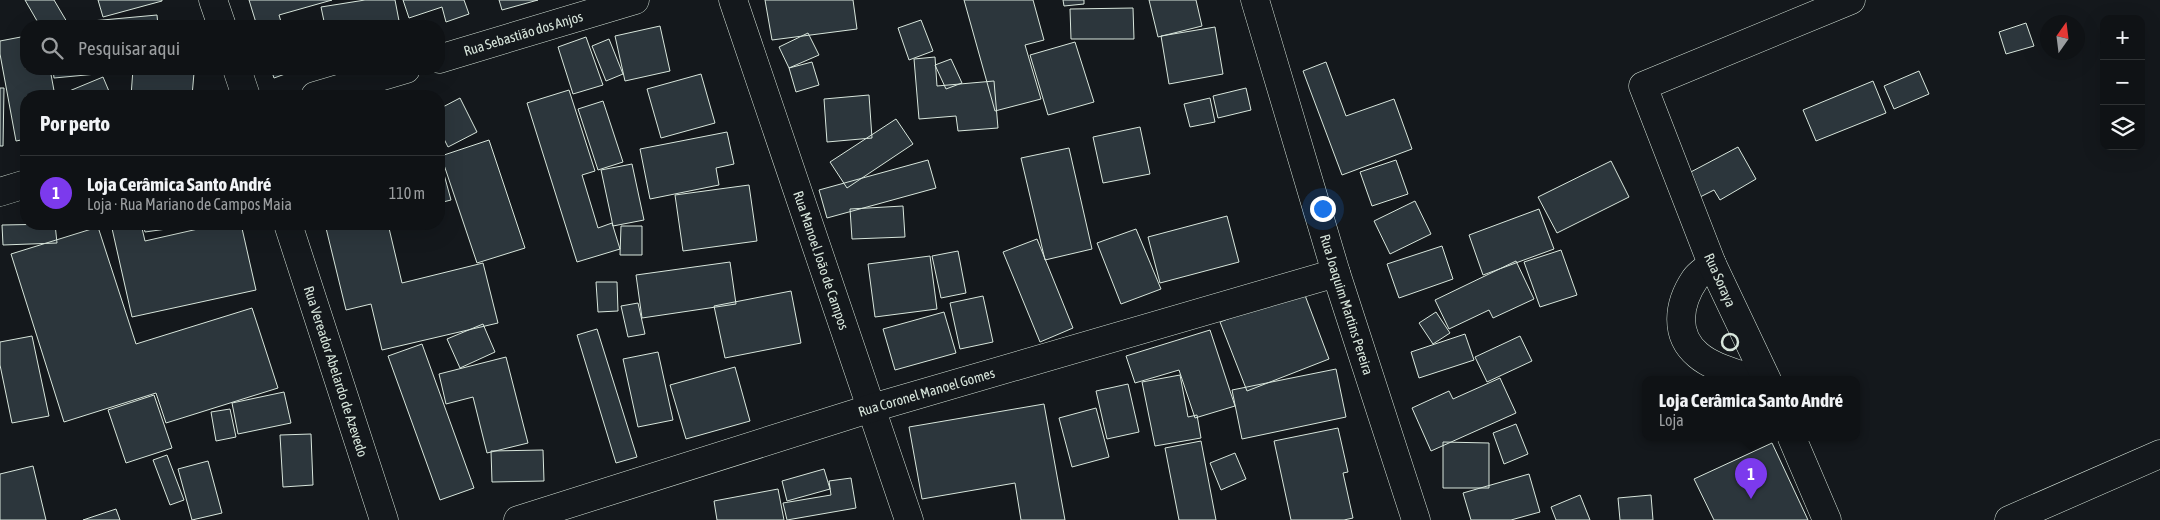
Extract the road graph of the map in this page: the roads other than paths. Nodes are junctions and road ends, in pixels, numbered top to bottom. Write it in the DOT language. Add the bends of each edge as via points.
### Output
graph roads {
  1 [pos="213,0"];
  2 [pos="635,0"];
  3 [pos="733,0"];
  4 [pos="1255,0"];
  5 [pos="1851,0"];
  6 [pos="220,20"];
  7 [pos="445,57"];
  8 [pos="239,75"];
  9 [pos="386,75"];
  10 [pos="244,90"];
  11 [pos="335,90"];
  12 [pos="20,186"];
  13 [pos="0,192"];
  14 [pos="290,230"];
  15 [pos="1712,264"];
  16 [pos="1336,273"];
  17 [pos="1743,376"];
  18 [pos="1766,376"];
  19 [pos="872,408"];
  20 [pos="1793,441"];
  21 [pos="2160,454"];
  22 [pos="384,520"];
  23 [pos="518,520"];
  24 [pos="909,520"];
  25 [pos="1416,520"];
  26 [pos="1827,520"];
  27 [pos="2009,520"];
  1 -- 6 [label="street"];
  2 -- 7 [label="street, Rua Sebastião dos Anjos"];
  3 -- 19 [label="street, Rua Manoel João de Campos"];
  4 -- 16 [label="street, Rua Joaquim Martins Pereira"];
  5 -- 15 [label="street, Rua Soraya" via="1643,86"];
  8 -- 10 [label="street"];
  9 -- 11 [label="street"];
  12 -- 13 [label="street"];
  14 -- 22 [label="street, Rua Vereador Abelardo de Azevedo"];
  15 -- 17 [label="street" via="1695,278 1684,299 1680,324 1686,342 1699,356"];
  15 -- 18 [label="street, Rua Soraya"];
  16 -- 19 [label="street, Rua Coronel Manoel Gomes"];
  16 -- 25 [label="street, Rua Joaquim Martins Pereira"];
  19 -- 23 [label="street, Rua Coronel Manoel Gomes"];
  19 -- 24 [label="street, Rua Manoel João de Campos"];
  20 -- 26 [label="street"];
  21 -- 27 [label="street"];
}
